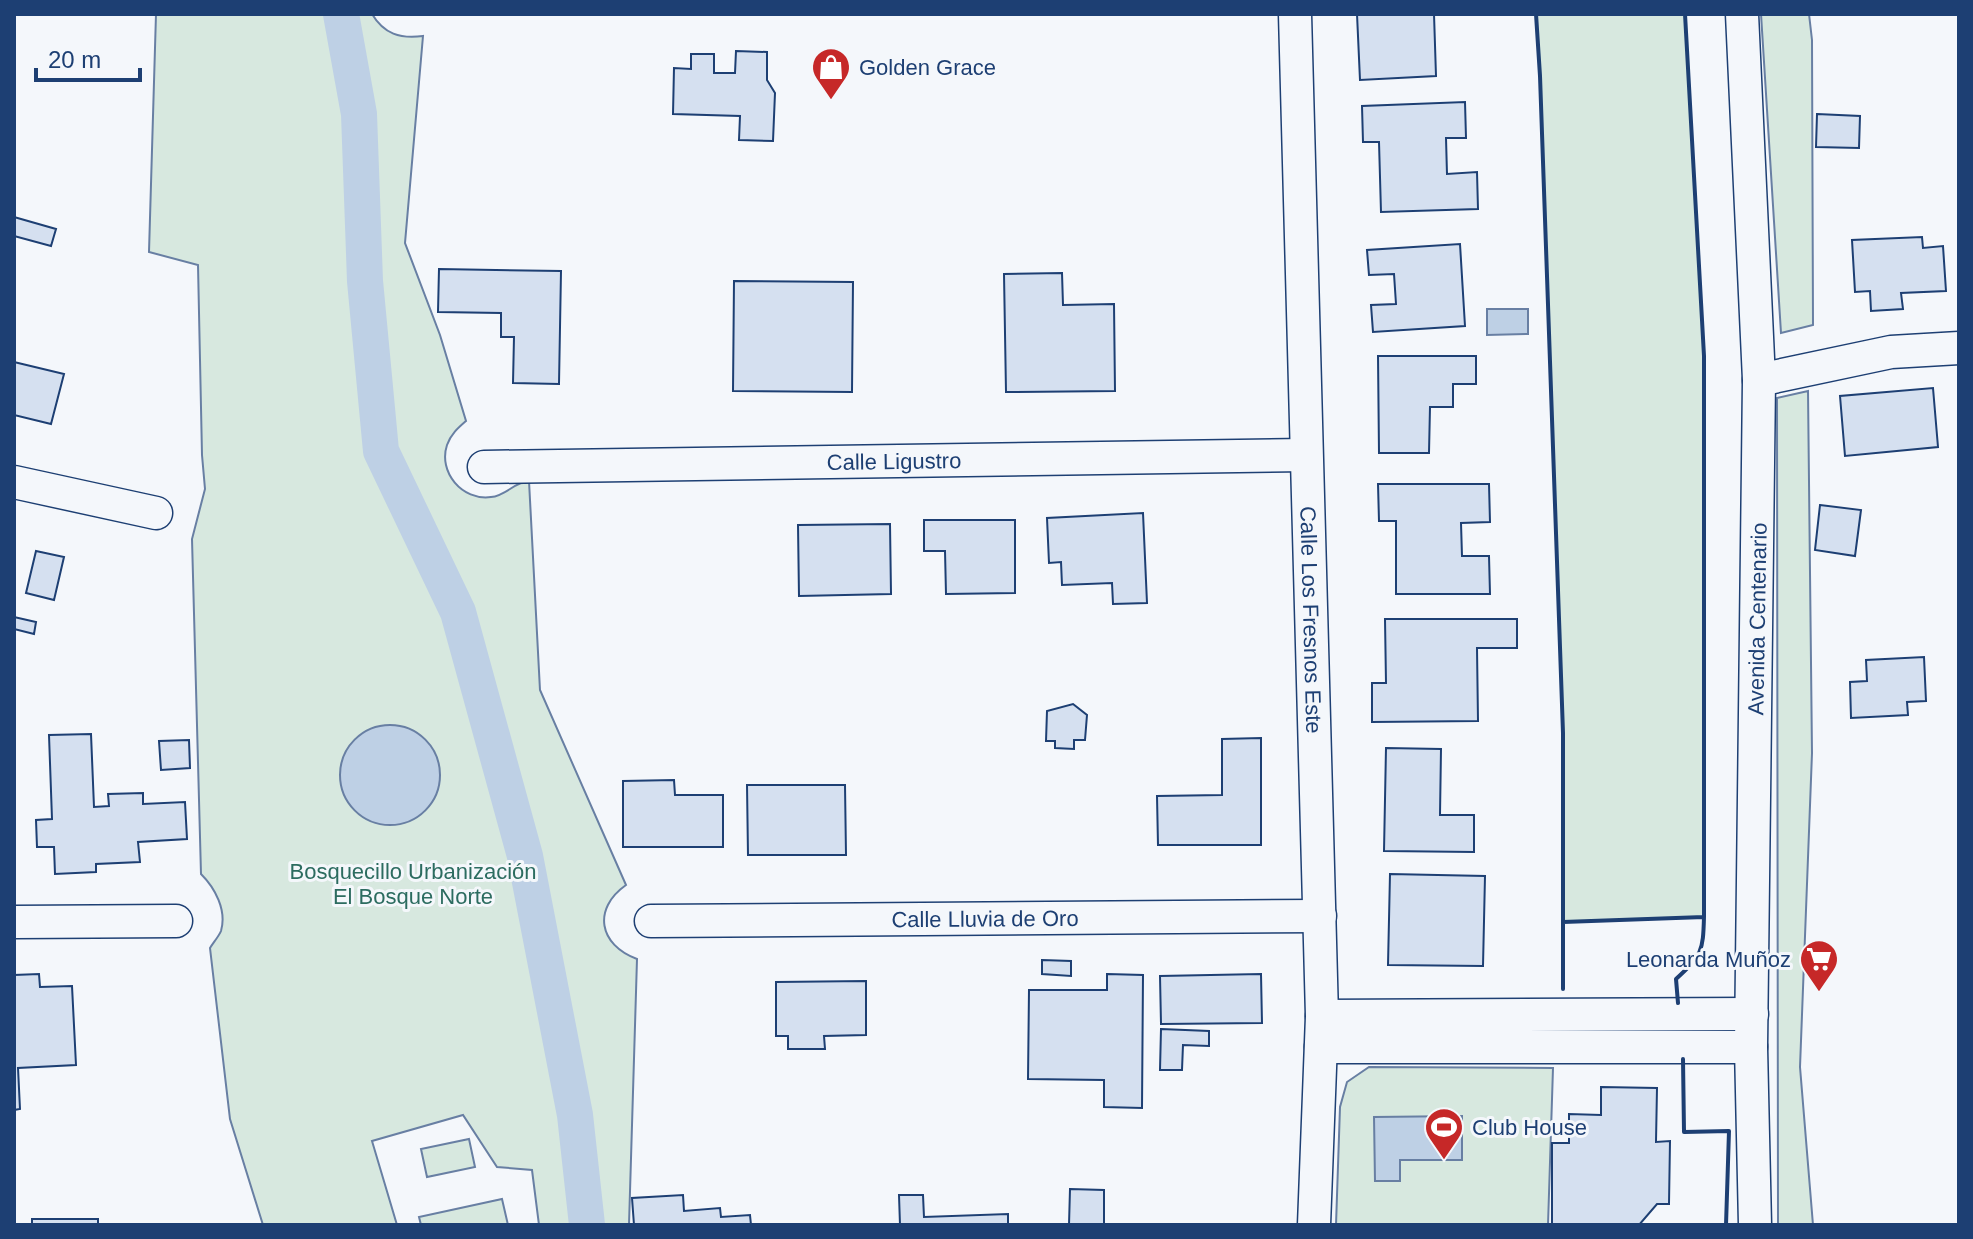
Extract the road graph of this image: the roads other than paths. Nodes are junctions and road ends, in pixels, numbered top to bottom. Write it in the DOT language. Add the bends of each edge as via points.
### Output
graph roads {
  1 [pos="1295,14"];
  2 [pos="1742,14"];
  3 [pos="1959,348"];
  4 [pos="1759,380"];
  5 [pos="1305,455"];
  6 [pos="484,467"];
  7 [pos="14,482"];
  8 [pos="156,513"];
  9 [pos="1320,916"];
  10 [pos="176,921"];
  11 [pos="651,921"];
  12 [pos="14,922"];
  13 [pos="1752,1014"];
  14 [pos="1321,1032"];
  15 [pos="1751,1047"];
  16 [pos="1314,1225"];
  17 [pos="1755,1225"];
  1 -- 5 [label="street, Calle Los Fresnos Este"];
  2 -- 4 [label="street, Avenida Centenario"];
  3 -- 4 [label="street" via="1891,352"];
  4 -- 13 [label="street, Avenida Centenario"];
  5 -- 6 [label="street, Calle Ligustro"];
  5 -- 9 [label="street, Calle Los Fresnos Este"];
  7 -- 8 [label="street"];
  9 -- 11 [label="street, Calle Lluvia de Oro"];
  9 -- 14 [label="street, Calle Los Fresnos Este"];
  10 -- 12 [label="street"];
  13 -- 14 [label="street"];
  13 -- 15 [label="street, Avenida Centenario"];
  14 -- 15 [label="street"];
  14 -- 16 [label="street, Calle Los Fresnos Este"];
  15 -- 17 [label="street, Avenida Centenario"];
}
